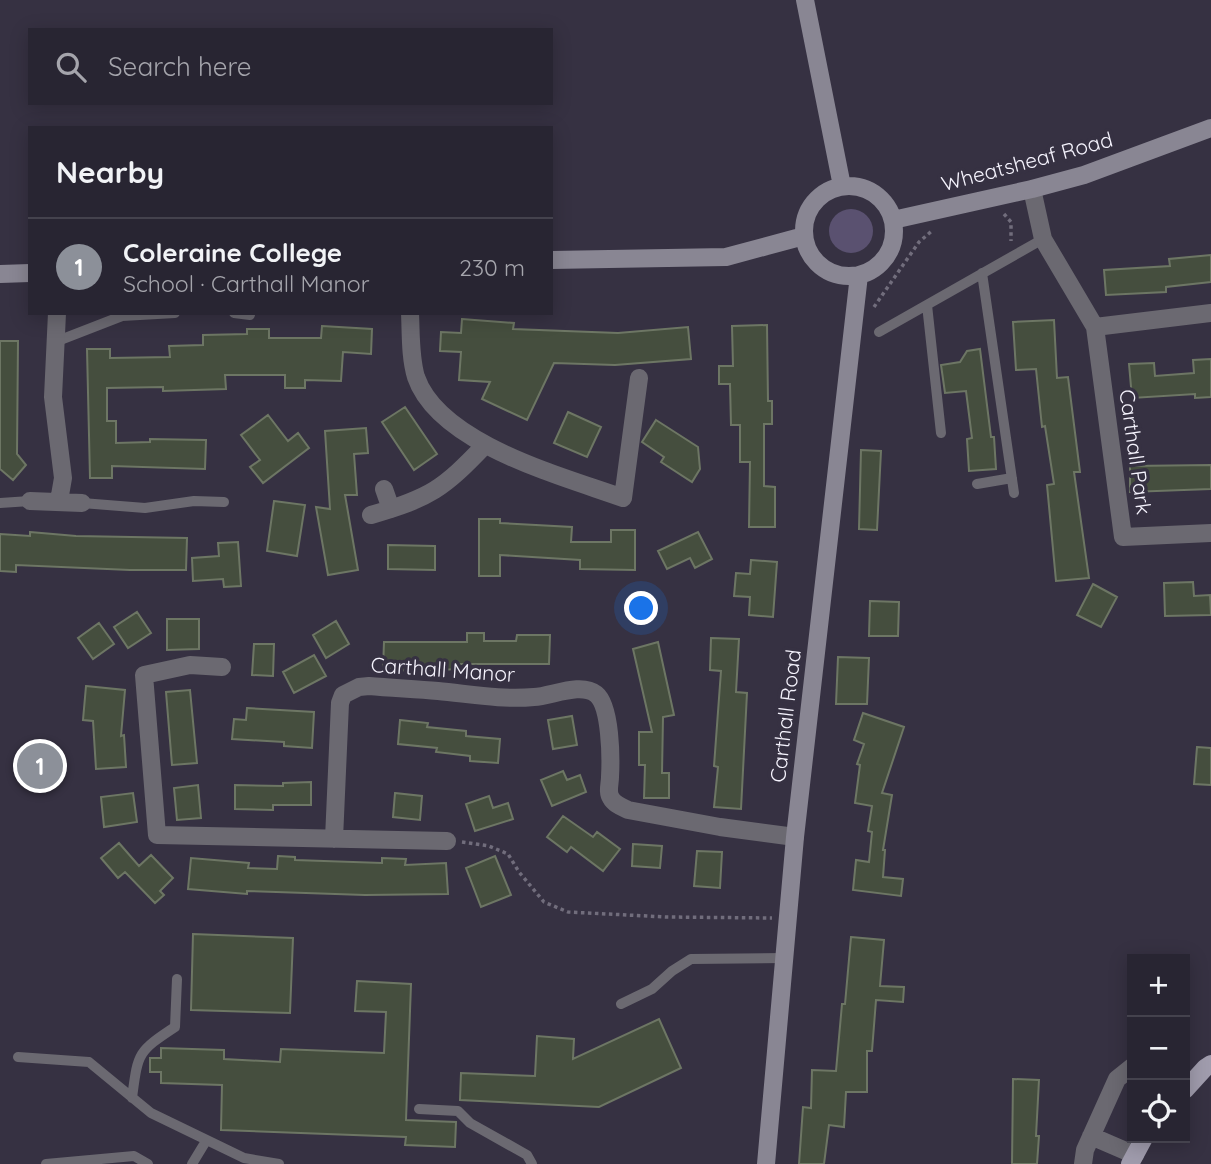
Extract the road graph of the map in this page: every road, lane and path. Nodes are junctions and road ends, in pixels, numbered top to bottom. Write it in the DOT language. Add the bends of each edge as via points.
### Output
graph roads {
  1 [pos="805,0"];
  2 [pos="1211,128"];
  3 [pos="842,186"];
  4 [pos="1032,189"];
  5 [pos="1001,213"];
  6 [pos="893,219"];
  7 [pos="937,227"];
  8 [pos="804,236"];
  9 [pos="1043,239"];
  10 [pos="553,260"];
  11 [pos="1007,260"];
  12 [pos="28,273"];
  13 [pos="982,273"];
  14 [pos="0,274"];
  15 [pos="859,275"];
  16 [pos="927,305"];
  17 [pos="1211,313"];
  18 [pos="57,315"];
  19 [pos="140,315"];
  20 [pos="410,315"];
  21 [pos="870,315"];
  22 [pos="1095,327"];
  23 [pos="879,332"];
  24 [pos="55,342"];
  25 [pos="639,378"];
  26 [pos="941,433"];
  27 [pos="485,445"];
  28 [pos="1012,478"];
  29 [pos="977,484"];
  30 [pos="384,489"];
  31 [pos="1014,493"];
  32 [pos="30,501"];
  33 [pos="59,501"];
  34 [pos="224,502"];
  35 [pos="0,503"];
  36 [pos="82,503"];
  37 [pos="391,509"];
  38 [pos="371,515"];
  39 [pos="1211,533"];
  40 [pos="222,667"];
  41 [pos="794,838"];
  42 [pos="334,839"];
  43 [pos="447,841"];
  44 [pos="788,918"];
  45 [pos="785,957"];
  46 [pos="177,979"];
  47 [pos="621,1004"];
  48 [pos="18,1056"];
  49 [pos="1211,1065"];
  50 [pos="1127,1071"];
  51 [pos="1190,1084"];
  52 [pos="132,1098"];
  53 [pos="419,1109"];
  54 [pos="1091,1136"];
  55 [pos="206,1142"];
  56 [pos="1141,1143"];
  57 [pos="1132,1159"];
  58 [pos="46,1164"];
  59 [pos="148,1164"];
  60 [pos="192,1164"];
  61 [pos="279,1164"];
  62 [pos="532,1164"];
  63 [pos="766,1164"];
  64 [pos="1083,1164"];
  1 -- 3 [label="main road"];
  2 -- 4 [label="main road, Wheatsheaf Road" via="1084,175"];
  3 -- 6 [label="main road" via="855,186 879,197"];
  3 -- 8 [label="main road" via="817,198 809,209"];
  4 -- 6 [label="main road, Wheatsheaf Road"];
  4 -- 9 [label="street, Carthall Park"];
  5 -- 11 [label="path" via="1013,231 1012,240 1001,252"];
  6 -- 15 [label="main road" via="891,248 878,265"];
  7 -- 21 [label="path" via="919,242"];
  8 -- 10 [label="main road" via="726,257"];
  8 -- 15 [label="main road" via="817,263 829,272"];
  9 -- 11 [label="lane"];
  9 -- 22 [label="street, Carthall Park"];
  11 -- 13 [label="lane"];
  12 -- 14 [label="main road"];
  13 -- 16 [label="lane"];
  13 -- 28 [label="lane"];
  15 -- 41 [label="main road, Carthall Road"];
  16 -- 23 [label="lane"];
  16 -- 26 [label="lane"];
  17 -- 22 [label="street"];
  18 -- 24 [label="street"];
  19 -- 24 [label="lane" via="122,316"];
  20 -- 27 [label="street" via="417,378 452,423"];
  22 -- 39 [label="street, Carthall Park" via="1123,537"];
  24 -- 33 [label="street" via="52,397 63,478"];
  25 -- 27 [label="street" via="622,498"];
  27 -- 37 [label="street" via="442,487 421,500"];
  28 -- 29 [label="lane"];
  28 -- 31 [label="lane"];
  30 -- 37 [label="street"];
  32 -- 33 [label="street"];
  32 -- 35 [label="lane"];
  33 -- 36 [label="street"];
  34 -- 36 [label="lane" via="145,508"];
  37 -- 38 [label="street"];
  40 -- 42 [label="street" via="190,665 144,674 157,835"];
  41 -- 42 [label="street, Carthall Manor" via="619,806 608,792 603,704 589,690 501,698 369,686 343,695 340,703"];
  41 -- 44 [label="main road, Carthall Road"];
  42 -- 43 [label="street"];
  43 -- 44 [label="path" via="489,846 508,854 544,902 568,912"];
  44 -- 45 [label="main road, Carthall Road"];
  45 -- 47 [label="lane" via="691,959 652,989"];
  45 -- 63 [label="main road, Carthall Road"];
  46 -- 52 [label="lane" via="175,1027 146,1046 136,1064"];
  48 -- 52 [label="lane" via="89,1062"];
  49 -- 51 [label="main road"];
  50 -- 54 [label="street" via="1117,1079"];
  52 -- 55 [label="lane"];
  53 -- 62 [label="lane" via="458,1111 470,1123 527,1155"];
  54 -- 57 [label="street"];
  54 -- 64 [label="street"];
  55 -- 60 [label="lane"];
  55 -- 61 [label="lane" via="244,1158"];
  56 -- 57 [label="main road"];
  58 -- 59 [label="lane" via="134,1156"];
}
